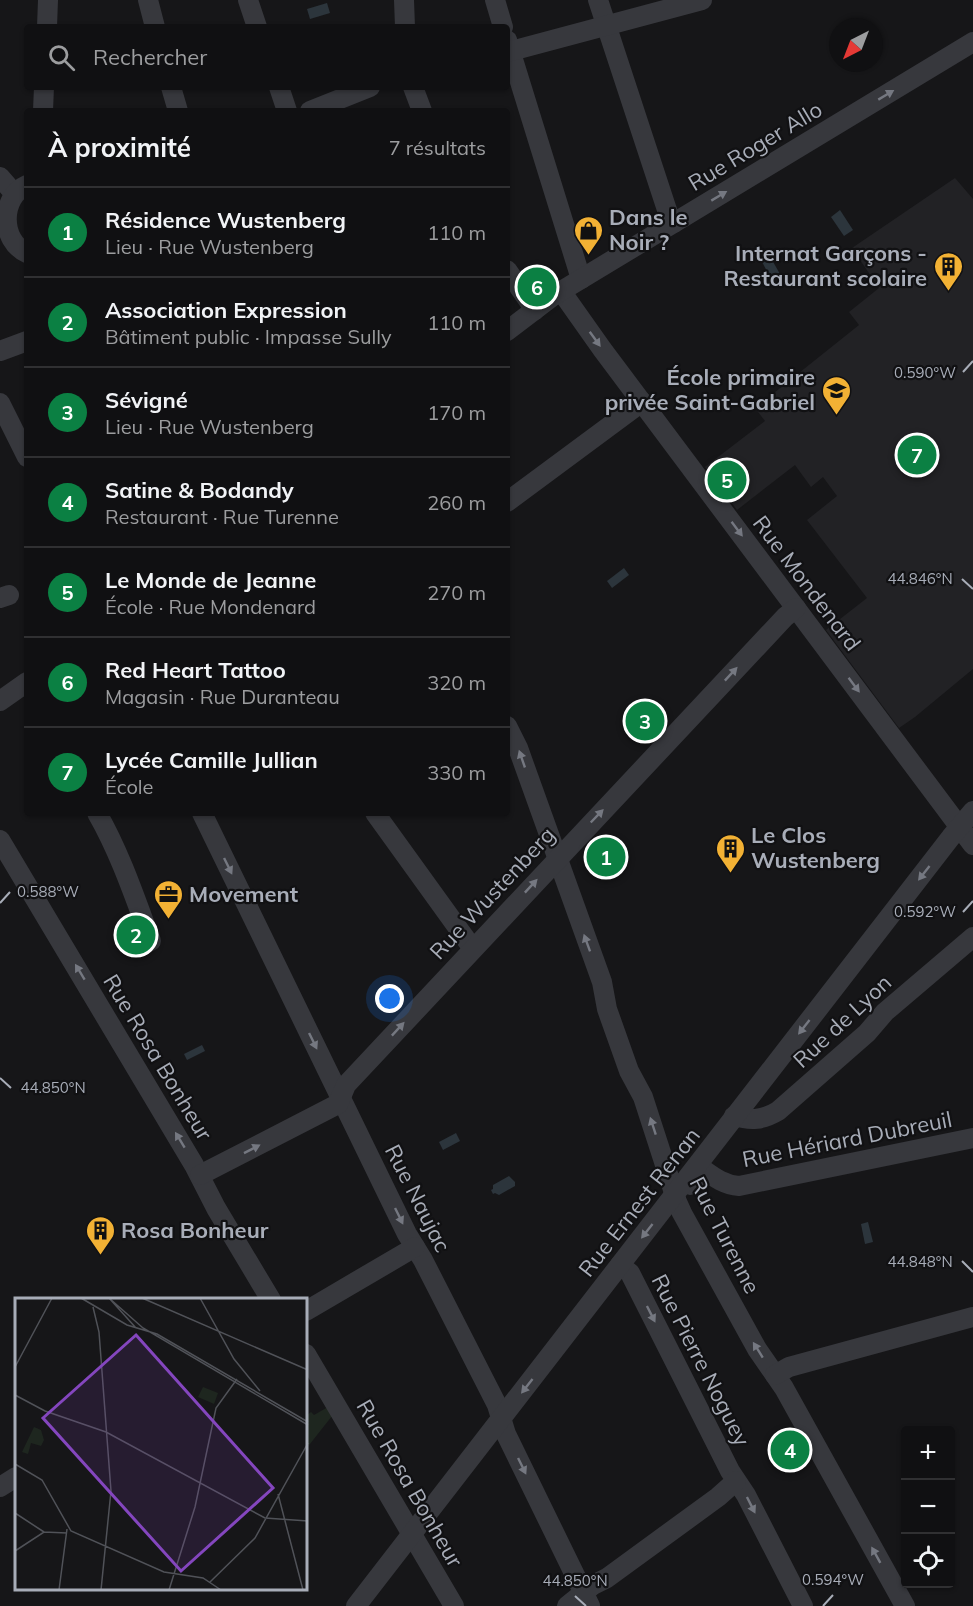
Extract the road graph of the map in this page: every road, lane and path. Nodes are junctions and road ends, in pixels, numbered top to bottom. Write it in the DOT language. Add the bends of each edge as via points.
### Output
graph roads {
  1 [pos="48,0"];
  2 [pos="148,0"];
  3 [pos="248,0"];
  4 [pos="404,0"];
  5 [pos="495,0"];
  6 [pos="598,0"];
  7 [pos="702,0"];
  8 [pos="47,24"];
  9 [pos="154,24"];
  10 [pos="256,24"];
  11 [pos="405,24"];
  12 [pos="502,24"];
  13 [pos="606,26"];
  14 [pos="973,42"];
  15 [pos="510,48"];
  16 [pos="510,54"];
  17 [pos="44,90"];
  18 [pos="172,90"];
  19 [pos="280,90"];
  20 [pos="362,90"];
  21 [pos="414,90"];
  22 [pos="43,108"];
  23 [pos="176,108"];
  24 [pos="286,108"];
  25 [pos="318,108"];
  26 [pos="421,108"];
  27 [pos="13,185"];
  28 [pos="674,223"];
  29 [pos="24,252"];
  30 [pos="510,274"];
  31 [pos="581,279"];
  32 [pos="561,291"];
  33 [pos="535,310"];
  34 [pos="510,329"];
  35 [pos="24,342"];
  36 [pos="0,351"];
  37 [pos="642,402"];
  38 [pos="0,403"];
  39 [pos="24,452"];
  40 [pos="510,500"];
  41 [pos="796,608"];
  42 [pos="24,687"];
  43 [pos="0,701"];
  44 [pos="510,732"];
  45 [pos="973,811"];
  46 [pos="99,816"];
  47 [pos="203,816"];
  48 [pos="377,816"];
  49 [pos="966,832"];
  50 [pos="0,840"];
  51 [pos="973,845"];
  52 [pos="557,859"];
  53 [pos="973,938"];
  54 [pos="151,941"];
  55 [pos="473,948"];
  56 [pos="341,1099"];
  57 [pos="734,1116"];
  58 [pos="973,1138"];
  59 [pos="701,1167"];
  60 [pos="200,1175"];
  61 [pos="676,1198"];
  62 [pos="415,1247"];
  63 [pos="620,1265"];
  64 [pos="270,1298"];
  65 [pos="308,1310"];
  66 [pos="973,1317"];
  67 [pos="308,1357"];
  68 [pos="775,1375"];
  69 [pos="502,1419"];
  70 [pos="15,1478"];
  71 [pos="736,1481"];
  72 [pos="0,1487"];
  73 [pos="412,1535"];
  74 [pos="587,1600"];
  75 [pos="356,1606"];
  76 [pos="454,1606"];
  77 [pos="567,1606"];
  78 [pos="803,1606"];
  79 [pos="904,1606"];
  1 -- 8 [label="street"];
  2 -- 9 [label="street"];
  3 -- 10 [label="street"];
  4 -- 11 [label="street"];
  5 -- 12 [label="street"];
  6 -- 13 [label="street"];
  7 -- 13 [label="street"];
  13 -- 15 [label="street"];
  13 -- 28 [label="street"];
  28 -- 14 [label="street, Rue Roger Allo, one-way"];
  16 -- 31 [label="street"];
  17 -- 22 [label="street"];
  18 -- 23 [label="street"];
  19 -- 24 [label="street"];
  20 -- 25 [label="street"];
  21 -- 26 [label="street"];
  27 -- 29 [label="street" via="0,221 8,241"];
  28 -- 31 [label="street, Rue Roger Allo"];
  30 -- 33 [label="street"];
  31 -- 32 [label="street, Rue Roger Allo"];
  32 -- 33 [label="street, Rue Roger Allo"];
  32 -- 37 [label="street, Rue Mondenard, one-way"];
  33 -- 34 [label="street, Rue Roger Allo"];
  35 -- 36 [label="street"];
  37 -- 40 [label="street"];
  37 -- 41 [label="street, Rue Mondenard, one-way"];
  38 -- 39 [label="street"];
  41 -- 49 [label="street, Rue Mondenard, one-way"];
  52 -- 41 [label="street, Rue Wustenberg, one-way"];
  42 -- 43 [label="street"];
  52 -- 44 [label="street, Rue Turenne, one-way"];
  45 -- 49 [label="street, Rue Ernest Renan"];
  46 -- 54 [label="street" via="133,890"];
  47 -- 56 [label="street, Rue Naujac, one-way"];
  48 -- 55 [label="street"];
  49 -- 51 [label="street, Rue Mondenard"];
  49 -- 57 [label="street, Rue Ernest Renan, one-way"];
  60 -- 50 [label="street, Rue Rosa Bonheur, one-way"];
  55 -- 52 [label="street, Rue Wustenberg, one-way"];
  61 -- 52 [label="street, Rue Turenne, one-way"];
  53 -- 57 [label="street, Rue de Lyon" via="777,1111 758,1120"];
  56 -- 55 [label="street, Rue Wustenberg, one-way" via="346,1085"];
  60 -- 56 [label="street, Rue Wustenberg, one-way" via="334,1107"];
  56 -- 62 [label="street, Rue Naujac, one-way"];
  57 -- 59 [label="street, Rue Ernest Renan"];
  58 -- 59 [label="street, Rue Hériard Dubreuil" via="748,1184 730,1185"];
  59 -- 61 [label="street"];
  60 -- 64 [label="street, Rue Rosa Bonheur"];
  61 -- 63 [label="street, Rue Ernest Renan, one-way"];
  68 -- 61 [label="street, Rue Turenne, one-way" via="757,1349"];
  62 -- 65 [label="street"];
  62 -- 69 [label="street, Rue Naujac"];
  63 -- 69 [label="street, Rue Ernest Renan, one-way"];
  63 -- 71 [label="street, Rue Pierre Noguey, one-way" via="630,1273"];
  66 -- 68 [label="street" via="789,1367"];
  67 -- 73 [label="street, Rue Rosa Bonheur"];
  79 -- 68 [label="street, Rue Turenne, one-way"];
  69 -- 73 [label="street, Rue Ernest Renan"];
  69 -- 74 [label="street, Rue Naujac, one-way"];
  70 -- 72 [label="street"];
  71 -- 74 [label="street" via="593,1585"];
  71 -- 78 [label="street, Rue Pierre Noguey, one-way"];
  73 -- 75 [label="street, Rue Ernest Renan"];
  73 -- 76 [label="street, Rue Rosa Bonheur"];
  74 -- 77 [label="street"];
}
